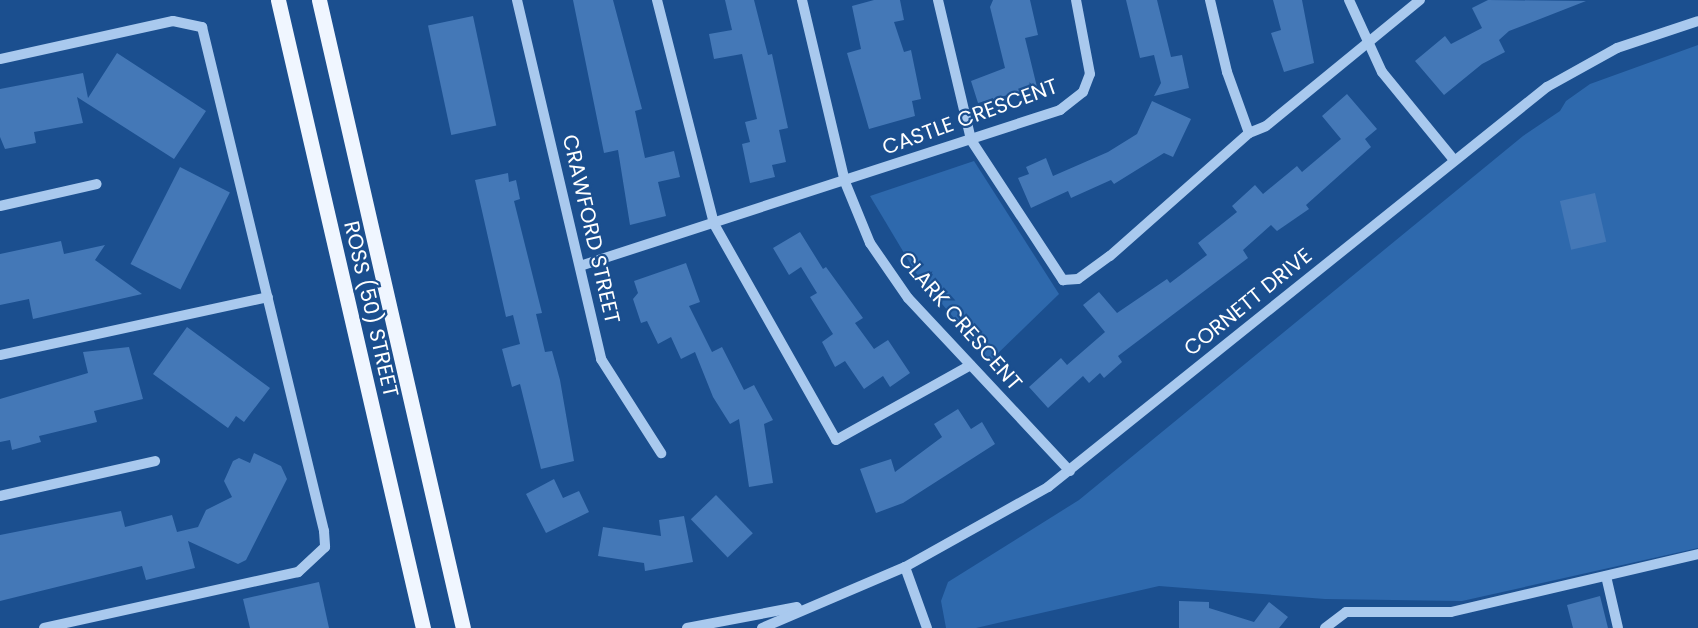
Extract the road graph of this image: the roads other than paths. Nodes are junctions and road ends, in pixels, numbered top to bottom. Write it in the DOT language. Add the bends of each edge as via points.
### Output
graph roads {
  1 [pos="278,0"];
  2 [pos="319,0"];
  3 [pos="517,0"];
  4 [pos="657,0"];
  5 [pos="802,0"];
  6 [pos="938,0"];
  7 [pos="1076,0"];
  8 [pos="1210,0"];
  9 [pos="1349,0"];
  10 [pos="1420,0"];
  11 [pos="1698,21"];
  12 [pos="1366,42"];
  13 [pos="0,59"];
  14 [pos="1249,133"];
  15 [pos="971,140"];
  16 [pos="1454,160"];
  17 [pos="845,182"];
  18 [pos="97,184"];
  19 [pos="0,206"];
  20 [pos="714,224"];
  21 [pos="580,266"];
  22 [pos="268,297"];
  23 [pos="0,355"];
  24 [pos="971,365"];
  25 [pos="661,453"];
  26 [pos="155,461"];
  27 [pos="1070,471"];
  28 [pos="0,496"];
  29 [pos="1698,554"];
  30 [pos="905,567"];
  31 [pos="1606,576"];
  32 [pos="815,604"];
  33 [pos="44,628"];
  34 [pos="423,628"];
  35 [pos="463,628"];
  36 [pos="687,628"];
  37 [pos="762,628"];
  38 [pos="927,628"];
  39 [pos="1325,628"];
  40 [pos="1618,628"];
  1 -- 34 [label="main road, ROSS (50) STREET"];
  2 -- 35 [label="main road, ROSS (50) STREET"];
  3 -- 21 [label="street, CRAWFORD STREET"];
  4 -- 20 [label="street"];
  5 -- 17 [label="street, CLARK CRESCENT"];
  6 -- 15 [label="street"];
  7 -- 15 [label="street, CASTLE CRESCENT" via="1090,63 1083,92 1060,110"];
  8 -- 14 [label="street" via="1227,72"];
  9 -- 12 [label="street"];
  10 -- 12 [label="street"];
  11 -- 16 [label="street, CORNETT DRIVE" via="1617,48 1571,71"];
  12 -- 14 [label="street" via="1266,126"];
  12 -- 16 [label="street" via="1388,79"];
  13 -- 22 [label="street" via="172,21 202,27"];
  14 -- 15 [label="street" via="1110,256 1078,279 1063,280"];
  15 -- 17 [label="street, CASTLE CRESCENT"];
  16 -- 27 [label="street, CORNETT DRIVE"];
  17 -- 20 [label="street"];
  17 -- 24 [label="street, CLARK CRESCENT" via="857,218 884,267"];
  18 -- 19 [label="street"];
  20 -- 21 [label="street"];
  20 -- 24 [label="street" via="836,440"];
  21 -- 25 [label="street, CRAWFORD STREET" via="601,359"];
  22 -- 23 [label="street"];
  22 -- 33 [label="street" via="325,547 298,572"];
  24 -- 27 [label="street, CLARK CRESCENT"];
  26 -- 28 [label="street"];
  27 -- 30 [label="street, CORNETT DRIVE" via="985,526"];
  29 -- 31 [label="street"];
  30 -- 32 [label="street, CORNETT DRIVE"];
  30 -- 38 [label="street"];
  31 -- 39 [label="street" via="1451,612 1346,612"];
  31 -- 40 [label="street"];
  32 -- 36 [label="street, CORNETT DRIVE"];
  32 -- 37 [label="street, CORNETT DRIVE"];
}
